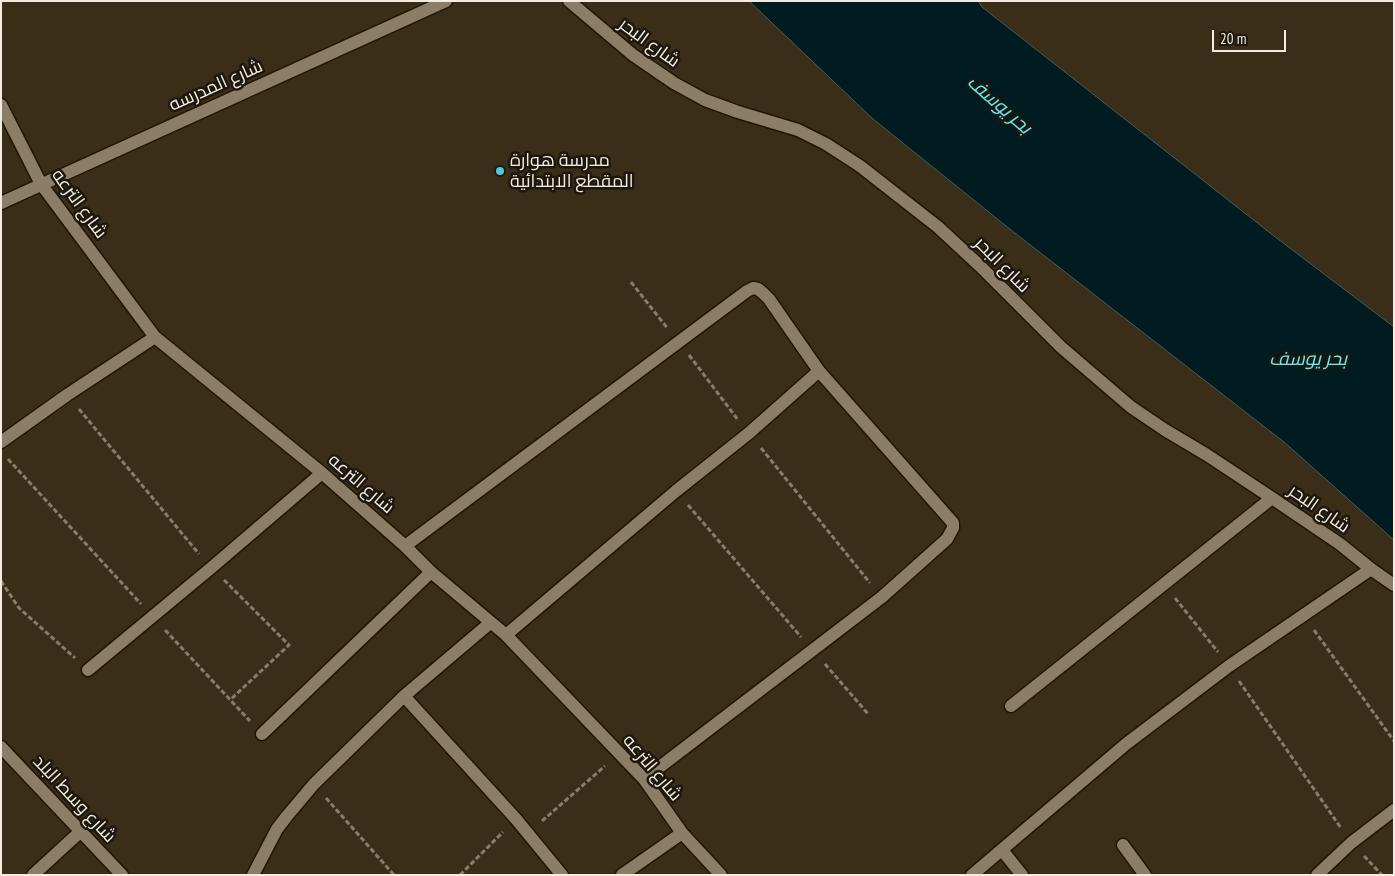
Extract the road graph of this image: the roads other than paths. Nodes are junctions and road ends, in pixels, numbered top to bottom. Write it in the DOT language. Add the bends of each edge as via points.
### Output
graph roads {
  1 [pos="446,1"];
  2 [pos="569,1"];
  3 [pos="1,105"];
  4 [pos="41,184"];
  5 [pos="1,203"];
  6 [pos="155,337"];
  7 [pos="819,371"];
  8 [pos="1,442"];
  9 [pos="322,473"];
  10 [pos="1272,498"];
  11 [pos="404,546"];
  12 [pos="1371,570"];
  13 [pos="431,572"];
  14 [pos="1394,585"];
  15 [pos="490,623"];
  16 [pos="506,635"];
  17 [pos="88,670"];
  18 [pos="404,696"];
  19 [pos="1011,706"];
  20 [pos="262,734"];
  21 [pos="1,748"];
  22 [pos="644,779"];
  23 [pos="1394,810"];
  24 [pos="81,831"];
  25 [pos="682,833"];
  26 [pos="1123,845"];
  27 [pos="1002,850"];
  28 [pos="718,874"];
  29 [pos="33,875"];
  30 [pos="122,875"];
  31 [pos="253,875"];
  32 [pos="562,875"];
  33 [pos="622,875"];
  34 [pos="972,875"];
  35 [pos="1022,875"];
  36 [pos="1145,875"];
  37 [pos="1317,875"];
  1 -- 4 [label="street, شارع المدرسه"];
  2 -- 10 [label="street, شارع البحر" via="633,55 674,83 705,100 798,130 860,166 938,227 1061,347 1131,407"];
  3 -- 4 [label="street, شارع الترعه"];
  4 -- 5 [label="street, شارع المدرسه"];
  4 -- 6 [label="street, شارع الترعه"];
  6 -- 8 [label="street"];
  6 -- 9 [label="street, شارع الترعه"];
  7 -- 11 [label="street" via="769,299 758,289 747,290"];
  7 -- 16 [label="street"];
  7 -- 22 [label="street" via="953,523 954,528 947,539 882,597"];
  9 -- 11 [label="street, شارع الترعه"];
  9 -- 17 [label="street"];
  10 -- 12 [label="street, شارع البحر" via="1340,544"];
  10 -- 19 [label="street"];
  11 -- 13 [label="street, شارع الترعه"];
  12 -- 14 [label="street, شارع البحر"];
  12 -- 27 [label="street" via="1229,666 1126,744"];
  13 -- 15 [label="street, شارع الترعه"];
  13 -- 20 [label="street"];
  15 -- 16 [label="street, شارع الترعه"];
  15 -- 18 [label="street"];
  16 -- 22 [label="street, شارع الترعه"];
  18 -- 31 [label="street" via="314,784 287,816"];
  18 -- 32 [label="street" via="516,819"];
  21 -- 24 [label="street, شارع وسط البلد"];
  22 -- 25 [label="street, شارع الترعه"];
  23 -- 37 [label="street" via="1351,843"];
  24 -- 29 [label="street"];
  24 -- 30 [label="street, شارع وسط البلد"];
  25 -- 28 [label="street, شارع الترعه"];
  25 -- 33 [label="street"];
  26 -- 36 [label="street"];
  27 -- 34 [label="street"];
  27 -- 35 [label="street"];
}
